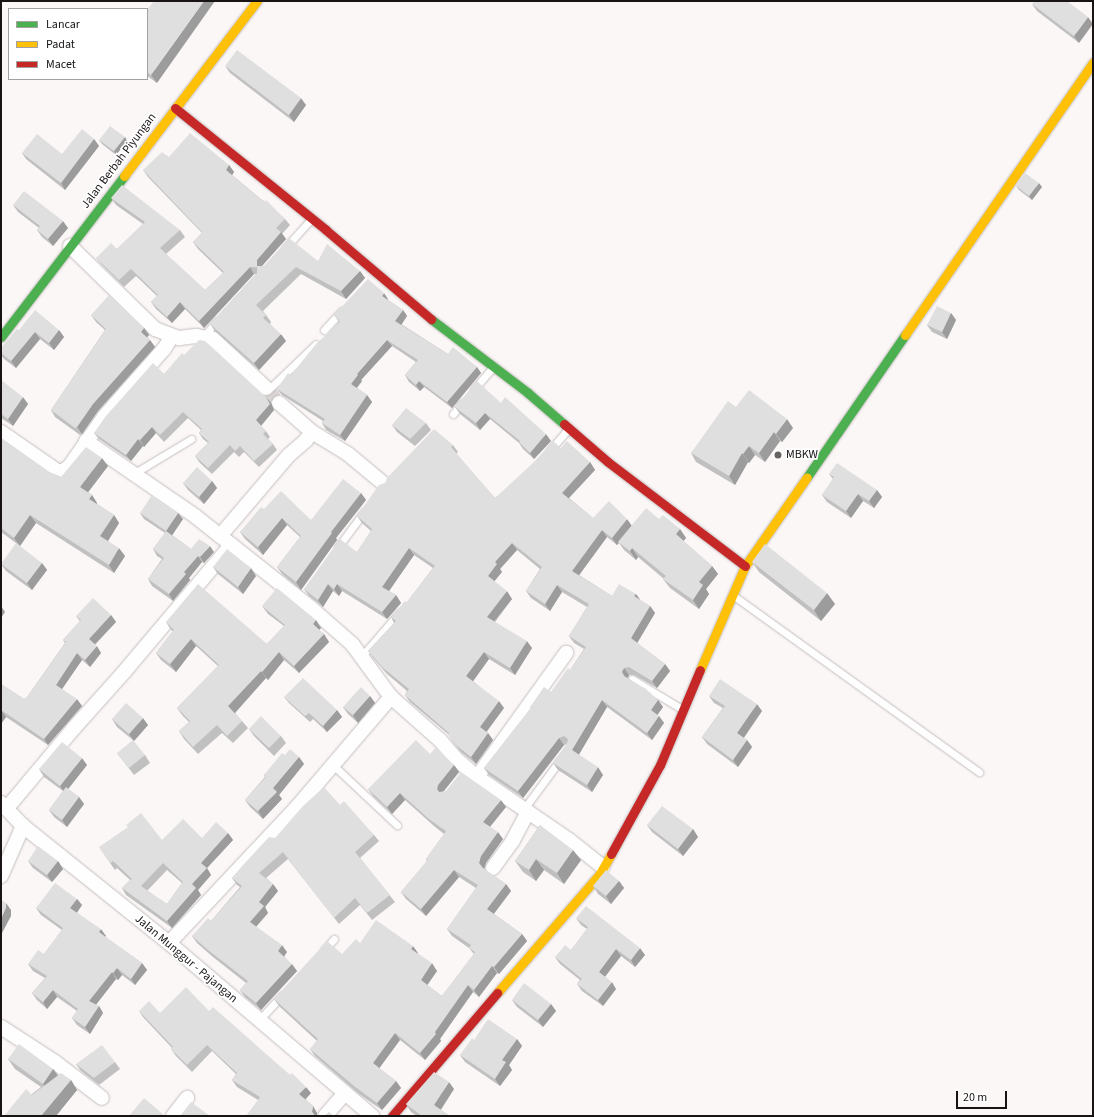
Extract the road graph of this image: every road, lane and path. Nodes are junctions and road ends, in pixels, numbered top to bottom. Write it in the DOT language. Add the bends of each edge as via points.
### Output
graph roads {
  1 [pos="257,1"];
  2 [pos="1093,63"];
  3 [pos="176,108"];
  4 [pos="312,219"];
  5 [pos="70,246"];
  6 [pos="280,253"];
  7 [pos="345,307"];
  8 [pos="223,315"];
  9 [pos="324,330"];
  10 [pos="1,336"];
  11 [pos="172,336"];
  12 [pos="203,337"];
  13 [pos="316,344"];
  14 [pos="493,366"];
  15 [pos="267,389"];
  16 [pos="279,403"];
  17 [pos="453,414"];
  18 [pos="570,428"];
  19 [pos="1,432"];
  20 [pos="312,432"];
  21 [pos="191,439"];
  22 [pos="86,441"];
  23 [pos="545,455"];
  24 [pos="132,474"];
  25 [pos="384,484"];
  26 [pos="370,503"];
  27 [pos="225,541"];
  28 [pos="333,555"];
  29 [pos="745,566"];
  30 [pos="732,594"];
  31 [pos="402,610"];
  32 [pos="566,653"];
  33 [pos="361,657"];
  34 [pos="632,679"];
  35 [pos="391,697"];
  36 [pos="684,710"];
  37 [pos="564,755"];
  38 [pos="332,765"];
  39 [pos="979,772"];
  40 [pos="470,774"];
  41 [pos="4,806"];
  42 [pos="526,811"];
  43 [pos="396,825"];
  44 [pos="23,826"];
  45 [pos="603,867"];
  46 [pos="493,868"];
  47 [pos="1,876"];
  48 [pos="334,939"];
  49 [pos="169,943"];
  50 [pos="318,956"];
  51 [pos="286,991"];
  52 [pos="259,1020"];
  53 [pos="1,1027"];
  54 [pos="345,1093"];
  55 [pos="102,1098"];
  56 [pos="187,1098"];
  57 [pos="173,1116"];
  58 [pos="325,1116"];
  59 [pos="372,1116"];
  60 [pos="392,1116"];
  1 -- 3 [label="street, Jalan Berbah Piyungan"];
  2 -- 29 [label="street"];
  3 -- 4 [label="street" via="234,158"];
  3 -- 5 [label="street, Jalan Berbah Piyungan"];
  4 -- 6 [label="lane"];
  4 -- 14 [label="street" via="375,276"];
  5 -- 10 [label="street, Jalan Berbah Piyungan"];
  5 -- 11 [label="street" via="150,325"];
  7 -- 9 [label="lane"];
  8 -- 12 [label="lane"];
  11 -- 12 [label="street"];
  11 -- 22 [label="street" via="164,349"];
  12 -- 15 [label="street" via="213,339"];
  13 -- 15 [label="lane"];
  14 -- 17 [label="lane"];
  14 -- 18 [label="street"];
  16 -- 20 [label="street"];
  18 -- 23 [label="lane"];
  18 -- 29 [label="street" via="657,502"];
  19 -- 22 [label="street" via="60,473 69,467"];
  20 -- 25 [label="street" via="348,454"];
  20 -- 27 [label="street" via="289,455"];
  21 -- 24 [label="lane"];
  22 -- 24 [label="street"];
  24 -- 27 [label="street" via="195,516"];
  26 -- 28 [label="lane"];
  27 -- 33 [label="street" via="303,597 352,644"];
  27 -- 41 [label="street" via="125,671"];
  29 -- 30 [label="street"];
  30 -- 36 [label="street"];
  30 -- 39 [label="lane"];
  31 -- 33 [label="lane"];
  32 -- 40 [label="street"];
  33 -- 35 [label="street"];
  34 -- 36 [label="lane"];
  35 -- 38 [label="street"];
  35 -- 40 [label="street"];
  36 -- 45 [label="street" via="660,765"];
  37 -- 42 [label="lane"];
  38 -- 43 [label="lane"];
  38 -- 49 [label="street" via="297,807"];
  40 -- 42 [label="street"];
  41 -- 44 [label="street, Jalan Munggur - Pajangan"];
  42 -- 45 [label="street"];
  42 -- 46 [label="street" via="513,840"];
  44 -- 47 [label="street"];
  44 -- 49 [label="street, Jalan Munggur - Pajangan"];
  45 -- 60 [label="street" via="599,875"];
  48 -- 50 [label="lane"];
  49 -- 52 [label="street, Jalan Munggur - Pajangan"];
  51 -- 52 [label="lane"];
  52 -- 54 [label="street, Jalan Munggur - Pajangan"];
  53 -- 55 [label="street" via="55,1062"];
  54 -- 58 [label="street"];
  54 -- 59 [label="street, Jalan Munggur - Pajangan"];
  56 -- 57 [label="street"];
}
